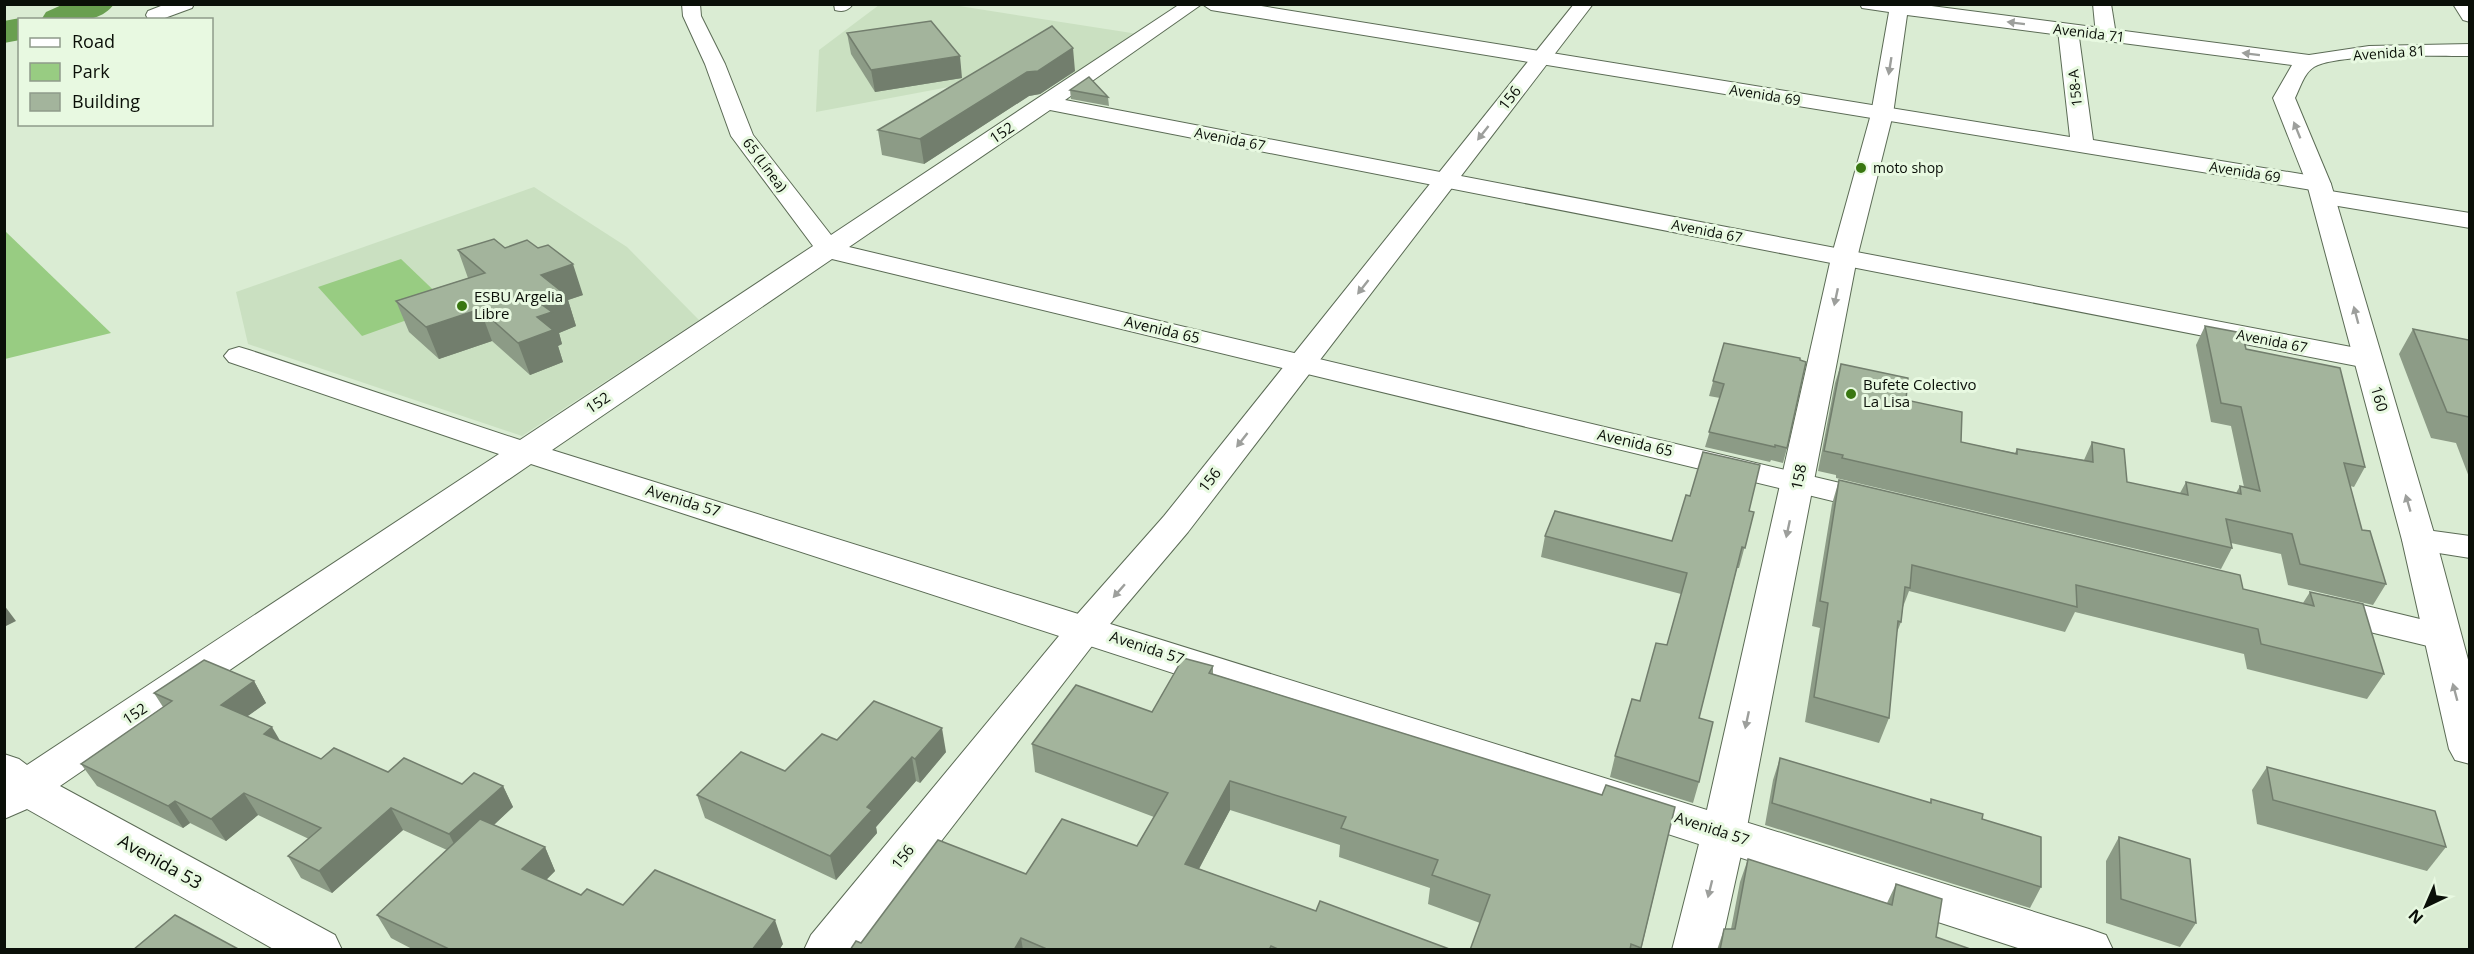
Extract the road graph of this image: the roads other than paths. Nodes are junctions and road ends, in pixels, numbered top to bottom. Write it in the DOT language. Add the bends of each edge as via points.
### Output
graph roads {
  1 [pos="185,4"];
  2 [pos="692,4"];
  3 [pos="1193,4"];
  4 [pos="1211,4"];
  5 [pos="1584,4"];
  6 [pos="2102,4"];
  7 [pos="2462,4"];
  8 [pos="1889,6"];
  9 [pos="155,15"];
  10 [pos="2469,16"];
  11 [pos="2068,30"];
  12 [pos="2106,35"];
  13 [pos="2469,50"];
  14 [pos="1541,58"];
  15 [pos="2309,61"];
  16 [pos="1047,103"];
  17 [pos="1882,114"];
  18 [pos="2082,146"];
  19 [pos="1447,181"];
  20 [pos="2321,191"];
  21 [pos="2469,220"];
  22 [pos="829,250"];
  23 [pos="1844,258"];
  24 [pos="239,356"];
  25 [pos="2367,359"];
  26 [pos="1301,363"];
  27 [pos="525,452"];
  28 [pos="1798,482"];
  29 [pos="1901,507"];
  30 [pos="2419,540"];
  31 [pos="2469,548"];
  32 [pos="2291,601"];
  33 [pos="1086,628"];
  34 [pos="2440,636"];
  35 [pos="2469,749"];
  36 [pos="12,787"];
  37 [pos="1724,832"];
  38 [pos="318,950"];
  39 [pos="828,950"];
  40 [pos="1696,950"];
  41 [pos="2089,950"];
  1 -- 9 [label="street"];
  2 -- 22 [label="street, 65 (Línea)" via="692,16 742,136"];
  3 -- 16 [label="street, 152"];
  4 -- 14 [label="street, Avenida 69"];
  5 -- 14 [label="street, 156"];
  6 -- 12 [label="street"];
  7 -- 10 [label="street"];
  11 -- 8 [label="street, Avenida 71, one-way"];
  8 -- 17 [label="street, 158, one-way"];
  11 -- 12 [label="street, Avenida 71"];
  11 -- 18 [label="street, 158-A"];
  15 -- 12 [label="street, Avenida 71, one-way"];
  13 -- 15 [label="street, Avenida 81" via="2405,50"];
  14 -- 17 [label="street, Avenida 69"];
  14 -- 19 [label="street, 156, one-way"];
  20 -- 15 [label="street, 160, one-way" via="2284,98 2300,68"];
  16 -- 19 [label="street, Avenida 67"];
  16 -- 22 [label="street, 152"];
  17 -- 18 [label="street, Avenida 69"];
  17 -- 23 [label="street, 158"];
  18 -- 20 [label="street, Avenida 69"];
  19 -- 23 [label="street, Avenida 67"];
  19 -- 26 [label="street, 156, one-way"];
  20 -- 21 [label="street, Avenida 69"];
  25 -- 20 [label="street, 160, one-way"];
  22 -- 26 [label="street, Avenida 65"];
  22 -- 27 [label="street, 152"];
  23 -- 25 [label="street, Avenida 67"];
  23 -- 28 [label="street, 158, one-way"];
  24 -- 27 [label="street, Avenida 57"];
  30 -- 25 [label="street, 160, one-way"];
  26 -- 28 [label="street, Avenida 65"];
  26 -- 33 [label="street, 156, one-way" via="1176,524"];
  27 -- 33 [label="street, Avenida 57"];
  27 -- 36 [label="street, 152"];
  28 -- 29 [label="street, Avenida 65"];
  28 -- 37 [label="street, 158, one-way"];
  30 -- 31 [label="street"];
  30 -- 34 [label="street, 160"];
  32 -- 34 [label="street"];
  33 -- 37 [label="street, Avenida 57"];
  33 -- 39 [label="street, 156"];
  35 -- 34 [label="street, 160, one-way"];
  36 -- 38 [label="street, Avenida 53"];
  37 -- 40 [label="street, 158, one-way"];
  37 -- 41 [label="street, Avenida 57"];
}
